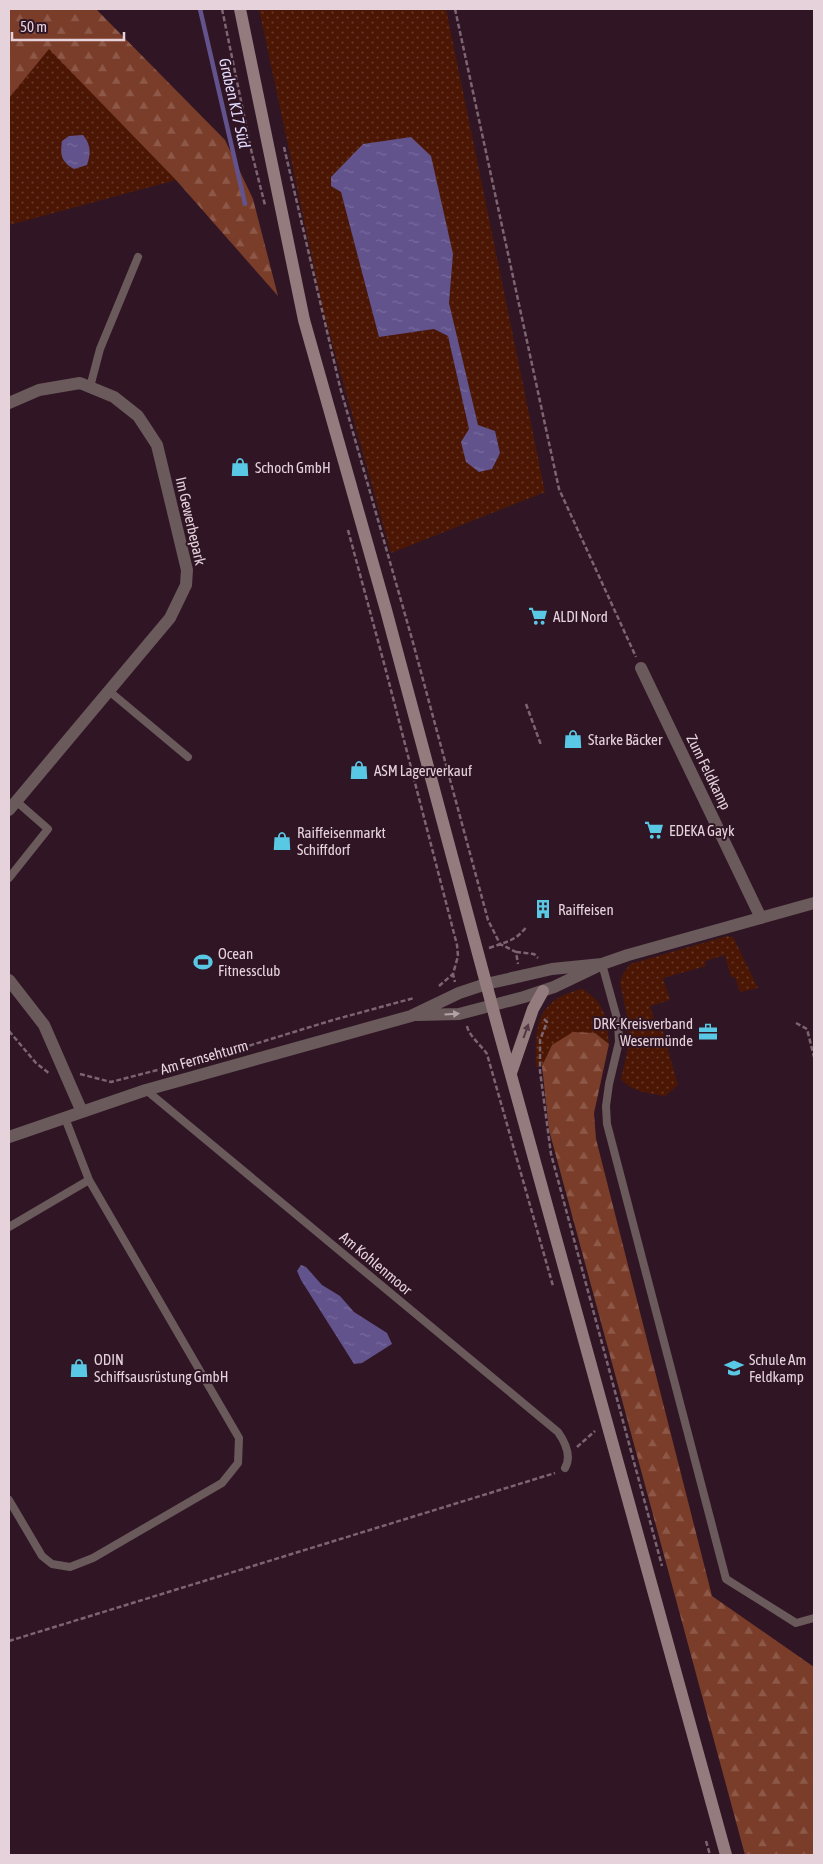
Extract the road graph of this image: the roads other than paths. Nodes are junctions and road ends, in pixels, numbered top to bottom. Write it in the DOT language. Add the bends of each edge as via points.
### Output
graph roads {
  1 [pos="240,9"];
  2 [pos="138,256"];
  3 [pos="90,387"];
  4 [pos="9,403"];
  5 [pos="641,668"];
  6 [pos="109,691"];
  7 [pos="188,757"];
  8 [pos="12,806"];
  9 [pos="9,878"];
  10 [pos="814,903"];
  11 [pos="761,918"];
  12 [pos="602,964"];
  13 [pos="9,980"];
  14 [pos="486,984"];
  15 [pos="543,990"];
  16 [pos="492,1005"];
  17 [pos="410,1016"];
  18 [pos="511,1073"];
  19 [pos="146,1090"];
  20 [pos="82,1112"];
  21 [pos="65,1118"];
  22 [pos="9,1137"];
  23 [pos="88,1180"];
  24 [pos="9,1227"];
  25 [pos="565,1468"];
  26 [pos="9,1500"];
  27 [pos="814,1618"];
  28 [pos="726,1855"];
  1 -- 14 [label="main road" via="304,320"];
  2 -- 3 [label="lane" via="100,349"];
  3 -- 4 [label="street, Im Gewerbepark" via="80,383 39,390"];
  3 -- 6 [label="street, Im Gewerbepark" via="114,396 138,416 157,445 187,570 186,585 170,618"];
  5 -- 11 [label="street, Zum Feldkamp"];
  6 -- 7 [label="lane"];
  6 -- 8 [label="street, Im Gewerbepark"];
  8 -- 9 [label="lane" via="48,829"];
  10 -- 11 [label="street"];
  11 -- 12 [label="street"];
  12 -- 14 [label="street" via="552,969"];
  12 -- 15 [label="street"];
  12 -- 27 [label="lane" via="618,1022 619,1042 609,1084 607,1124 726,1579 796,1622"];
  13 -- 20 [label="street" via="44,1024"];
  14 -- 16 [label="main road"];
  14 -- 17 [label="street, Am Fernsehturm"];
  15 -- 16 [label="street"];
  18 -- 15 [label="main road, one-way"];
  17 -- 16 [label="street, Am Fernsehturm, one-way" via="464,1013"];
  16 -- 18 [label="main road"];
  17 -- 19 [label="street, Am Fernsehturm"];
  18 -- 28 [label="main road"];
  19 -- 20 [label="street, Am Fernsehturm"];
  19 -- 25 [label="lane, Am Kohlenmoor" via="558,1432 566,1442 568,1463"];
  20 -- 21 [label="street, Am Fernsehturm"];
  21 -- 22 [label="street, Am Fernsehturm"];
  21 -- 23 [label="lane"];
  23 -- 24 [label="lane"];
  23 -- 26 [label="lane" via="239,1438 238,1463 222,1483 70,1568 52,1564 42,1556"];
}
